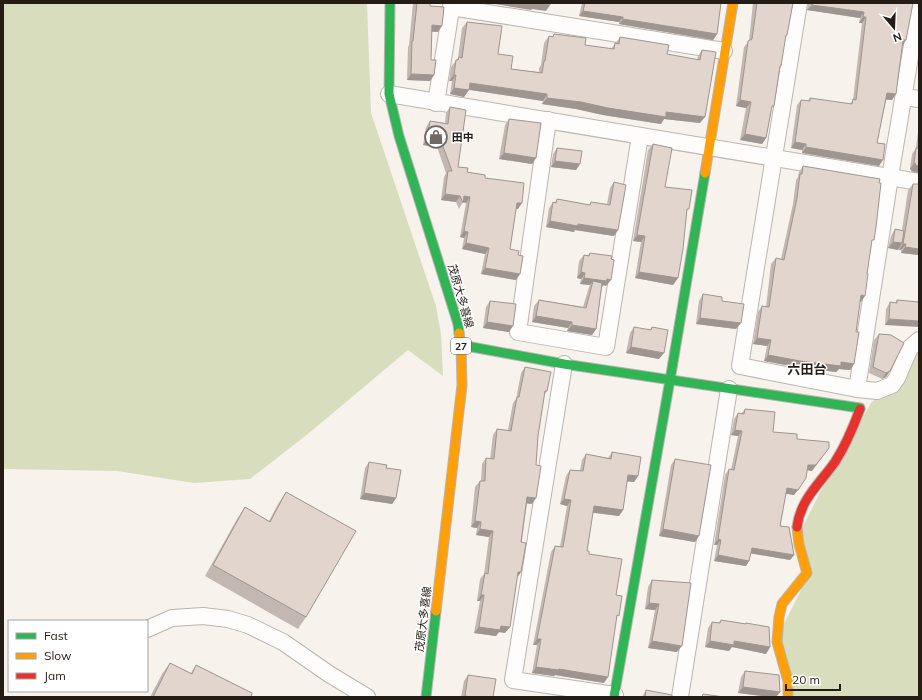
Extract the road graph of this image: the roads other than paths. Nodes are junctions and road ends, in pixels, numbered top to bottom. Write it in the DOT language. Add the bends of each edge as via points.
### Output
graph roads {
  1 [pos="390,3"];
  2 [pos="733,3"];
  3 [pos="799,3"];
  4 [pos="919,3"];
  5 [pos="452,5"];
  6 [pos="724,51"];
  7 [pos="389,94"];
  8 [pos="911,98"];
  9 [pos="436,102"];
  10 [pos="548,120"];
  11 [pos="640,136"];
  12 [pos="708,147"];
  13 [pos="773,158"];
  14 [pos="890,177"];
  15 [pos="919,182"];
  16 [pos="919,340"];
  17 [pos="461,345"];
  18 [pos="564,364"];
  19 [pos="670,380"];
  20 [pos="729,389"];
  21 [pos="857,389"];
  22 [pos="148,629"];
  23 [pos="614,696"];
  24 [pos="367,697"];
  25 [pos="426,697"];
  26 [pos="680,697"];
  27 [pos="788,697"];
  1 -- 7 [label="street, 茂原大多喜線 / 27"];
  2 -- 6 [label="street"];
  3 -- 13 [label="street"];
  4 -- 8 [label="street"];
  5 -- 6 [label="street"];
  5 -- 9 [label="street"];
  6 -- 12 [label="street"];
  7 -- 9 [label="street"];
  7 -- 17 [label="street, 茂原大多喜線 / 27" via="399,136 458,324"];
  8 -- 14 [label="street"];
  9 -- 10 [label="street"];
  10 -- 11 [label="street"];
  10 -- 11 [label="street" via="518,332 606,348"];
  11 -- 12 [label="street"];
  12 -- 13 [label="street"];
  12 -- 19 [label="street"];
  13 -- 14 [label="street"];
  13 -- 21 [label="street" via="740,366"];
  14 -- 15 [label="street"];
  14 -- 21 [label="street"];
  16 -- 21 [label="street" via="910,348 892,385 877,391"];
  17 -- 18 [label="street"];
  17 -- 25 [label="street, 茂原大多喜線 / 27" via="462,385"];
  18 -- 19 [label="street"];
  18 -- 23 [label="street" via="513,680"];
  19 -- 20 [label="street"];
  19 -- 23 [label="street"];
  20 -- 26 [label="street"];
  20 -- 27 [label="street" via="860,408 853,429 835,462 808,497 799,514 797,528 807,573 782,604 777,630 777,642 788,682"];
  22 -- 24 [label="street" via="172,618 203,616 235,620 283,642"];
}
